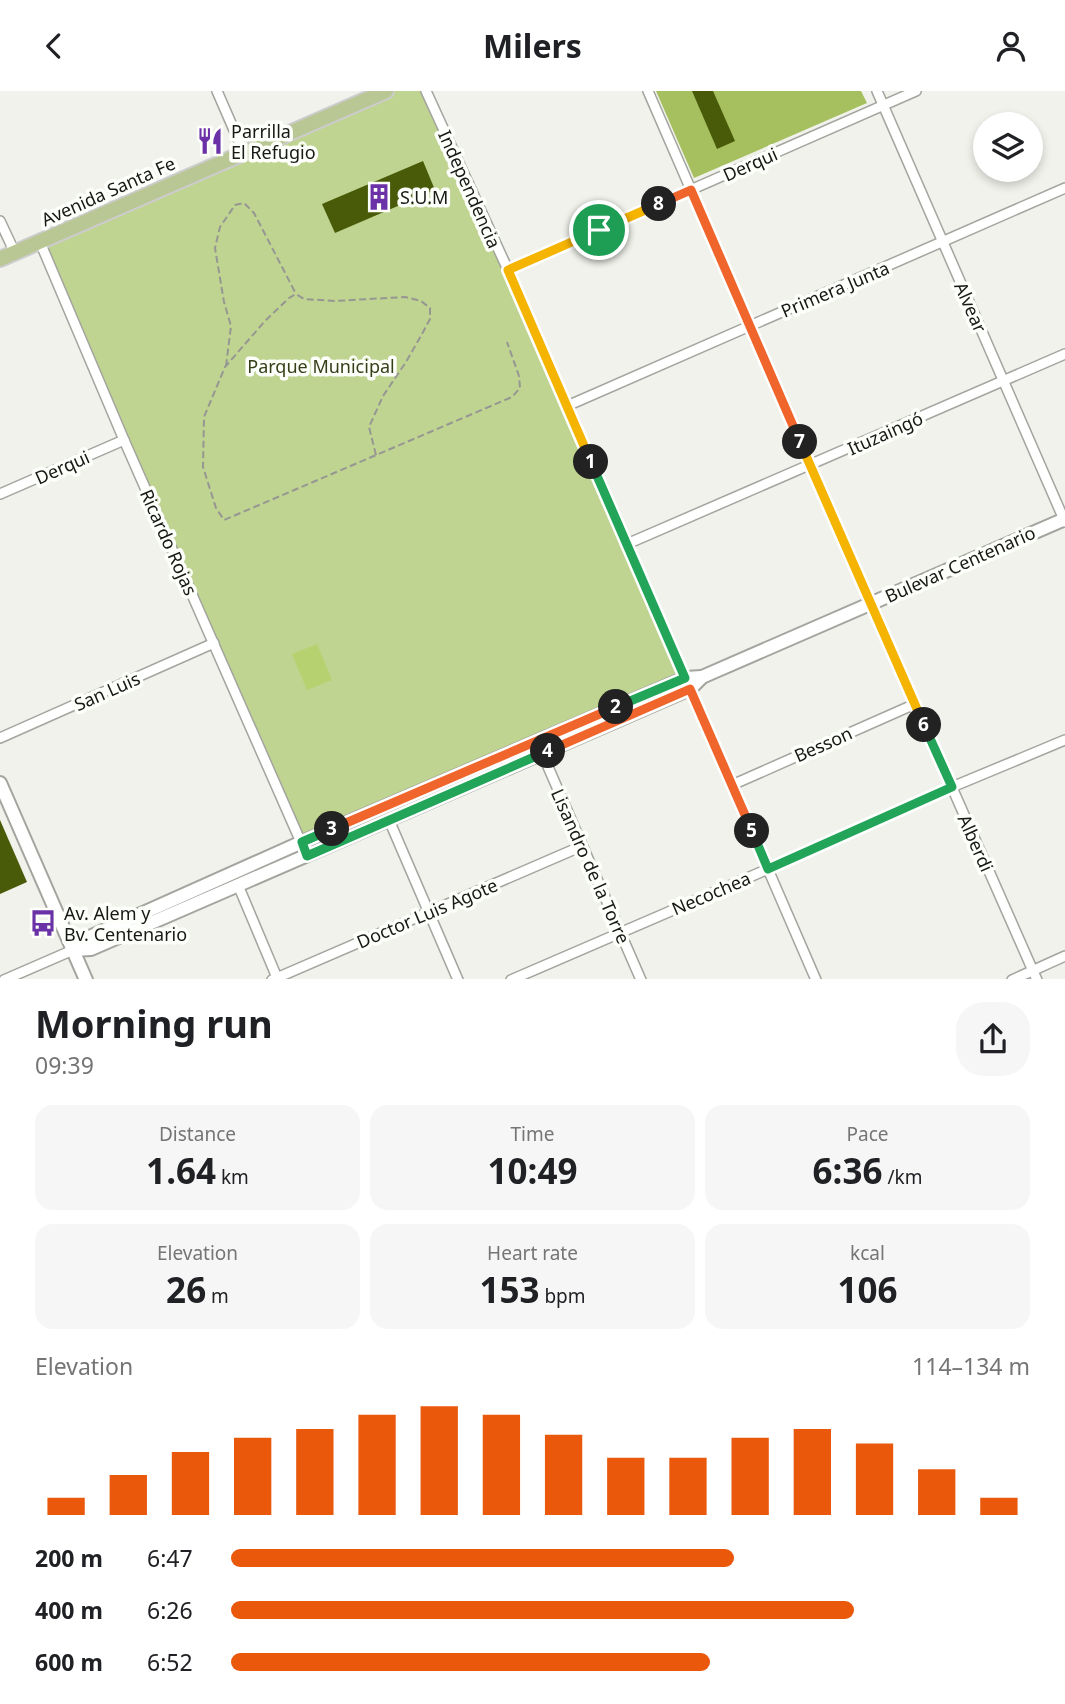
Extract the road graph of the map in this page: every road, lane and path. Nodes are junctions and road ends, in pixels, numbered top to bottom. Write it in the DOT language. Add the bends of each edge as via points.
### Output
graph roads {
  1 [pos="217,91"];
  2 [pos="386,91"];
  3 [pos="426,91"];
  4 [pos="648,91"];
  5 [pos="877,91"];
  6 [pos="916,91"];
  7 [pos="883,105"];
  8 [pos="244,153"];
  9 [pos="1065,188"];
  10 [pos="691,190"];
  11 [pos="0,221"];
  12 [pos="40,242"];
  13 [pos="943,243"];
  14 [pos="15,253"];
  15 [pos="0,259"];
  16 [pos="508,270"];
  17 [pos="296,294"];
  18 [pos="750,326"];
  19 [pos="507,342"];
  20 [pos="1065,354"];
  21 [pos="225,367"];
  22 [pos="1003,381"];
  23 [pos="567,406"];
  24 [pos="124,440"];
  25 [pos="376,455"];
  26 [pos="811,465"];
  27 [pos="0,494"];
  28 [pos="1065,520"];
  29 [pos="627,544"];
  30 [pos="871,604"];
  31 [pos="214,643"];
  32 [pos="688,683"];
  33 [pos="915,704"];
  34 [pos="0,738"];
  35 [pos="1065,740"];
  36 [pos="542,753"];
  37 [pos="0,783"];
  38 [pos="732,785"];
  39 [pos="952,787"];
  40 [pos="389,820"];
  41 [pos="302,842"];
  42 [pos="582,846"];
  43 [pos="307,856"];
  44 [pos="768,869"];
  45 [pos="238,885"];
  46 [pos="429,912"];
  47 [pos="620,933"];
  48 [pos="73,950"];
  49 [pos="1065,956"];
  50 [pos="1035,975"];
  51 [pos="4,979"];
  52 [pos="86,979"];
  53 [pos="276,979"];
  54 [pos="458,979"];
  55 [pos="511,979"];
  56 [pos="641,979"];
  57 [pos="816,979"];
  58 [pos="1012,979"];
  1 -- 8 [label="street"];
  2 -- 8 [label="main road, Avenida Santa Fe"];
  3 -- 16 [label="street, Independencia"];
  4 -- 10 [label="street, Alberdi"];
  5 -- 7 [label="street, Alvear"];
  6 -- 7 [label="street, Derqui"];
  7 -- 10 [label="street, Derqui"];
  7 -- 13 [label="street, Alvear"];
  8 -- 12 [label="main road, Avenida Santa Fe"];
  9 -- 13 [label="street, Primera Junta"];
  10 -- 16 [label="street, Derqui"];
  10 -- 18 [label="street, Alberdi"];
  11 -- 14 [label="street"];
  12 -- 14 [label="main road, Avenida Santa Fe"];
  12 -- 24 [label="street, Ricardo Rojas"];
  13 -- 18 [label="street, Primera Junta"];
  13 -- 22 [label="street, Alvear"];
  14 -- 15 [label="main road, Avenida Santa Fe"];
  16 -- 23 [label="street, Independencia"];
  17 -- 21 [label="path"];
  17 -- 21 [label="path" via="254,212 244,203 235,205 220,227 215,248 231,325"];
  17 -- 25 [label="path" via="304,299 335,301 405,297 430,308 430,319 369,427"];
  18 -- 23 [label="street, Primera Junta"];
  18 -- 26 [label="street, Alberdi"];
  19 -- 25 [label="path" via="519,376 520,388 512,397"];
  20 -- 22 [label="street, Ituzaingó"];
  21 -- 25 [label="path" via="204,417 203,467 223,520"];
  22 -- 26 [label="street, Ituzaingó"];
  22 -- 28 [label="street, Alvear"];
  23 -- 29 [label="street, Independencia"];
  24 -- 27 [label="street, Derqui"];
  24 -- 31 [label="street, Ricardo Rojas"];
  26 -- 29 [label="street, Ituzaingó"];
  26 -- 30 [label="street, Alberdi"];
  28 -- 30 [label="main road, Bulevar Centenario"];
  29 -- 32 [label="street, Independencia"];
  30 -- 32 [label="main road, Bulevar Centenario"];
  30 -- 33 [label="street, Alberdi"];
  31 -- 34 [label="street, San Luis"];
  31 -- 41 [label="street, Ricardo Rojas"];
  32 -- 36 [label="main road, Bulevar Centenario"];
  32 -- 38 [label="street, Independencia"];
  32 -- 41 [label="main road, Bulevar Centenario"];
  33 -- 38 [label="street, Besson"];
  33 -- 39 [label="street, Alberdi"];
  35 -- 39 [label="street, Necochea"];
  36 -- 40 [label="main road, Bulevar Centenario"];
  36 -- 42 [label="street, Lisandro de la Torre"];
  37 -- 48 [label="main road"];
  38 -- 44 [label="street, Independencia"];
  39 -- 44 [label="street, Necochea"];
  39 -- 50 [label="street, Alberdi"];
  40 -- 43 [label="main road, Bulevar Centenario"];
  40 -- 46 [label="street"];
  41 -- 43 [label="street, Ricardo Rojas"];
  41 -- 48 [label="main road, Bulevar Centenario" via="85,939"];
  42 -- 46 [label="street, Doctor Luis Agote"];
  42 -- 47 [label="street, Lisandro de la Torre"];
  43 -- 45 [label="main road, Bulevar Centenario"];
  44 -- 47 [label="street, Necochea"];
  44 -- 57 [label="street, Independencia"];
  45 -- 48 [label="main road, Bulevar Centenario" via="91,949"];
  45 -- 53 [label="street"];
  46 -- 53 [label="street, Doctor Luis Agote"];
  46 -- 54 [label="street"];
  47 -- 55 [label="street, Necochea"];
  47 -- 56 [label="street, Lisandro de la Torre"];
  48 -- 51 [label="street, Bulevar Centenario"];
  48 -- 52 [label="main road"];
  49 -- 50 [label="street"];
  50 -- 58 [label="street"];
}
